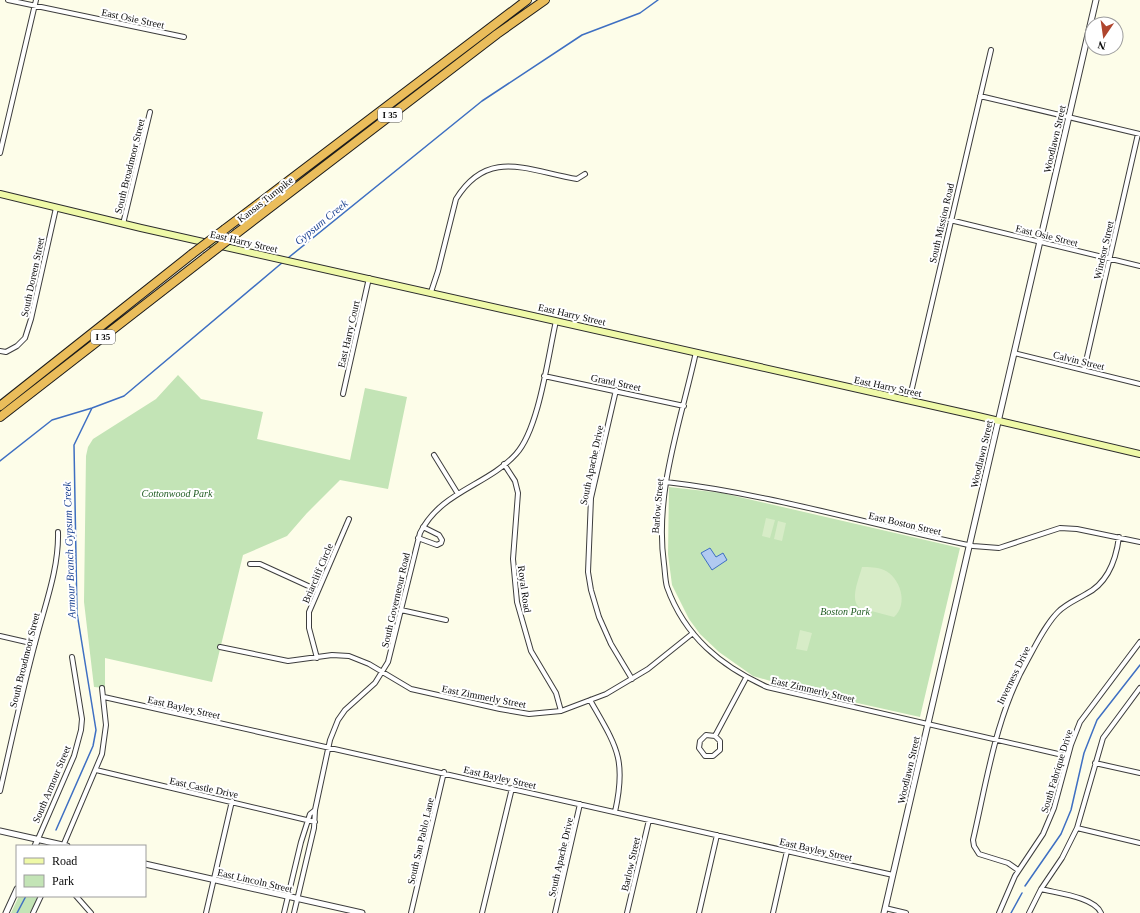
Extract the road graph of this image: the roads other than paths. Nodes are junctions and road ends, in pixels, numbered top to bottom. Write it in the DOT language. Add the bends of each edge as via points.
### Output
graph roads {
  1 [pos="8,0"];
  2 [pos="36,0"];
  3 [pos="527,0"];
  4 [pos="545,0"];
  5 [pos="1096,0"];
  6 [pos="34,6"];
  7 [pos="184,37"];
  8 [pos="991,50"];
  9 [pos="980,96"];
  10 [pos="150,112"];
  11 [pos="1068,117"];
  12 [pos="1139,134"];
  13 [pos="0,153"];
  14 [pos="586,174"];
  15 [pos="0,194"];
  16 [pos="56,208"];
  17 [pos="950,220"];
  18 [pos="123,224"];
  19 [pos="1039,242"];
  20 [pos="1109,258"];
  21 [pos="1140,266"];
  22 [pos="369,278"];
  23 [pos="431,292"];
  24 [pos="556,321"];
  25 [pos="0,351"];
  26 [pos="696,352"];
  27 [pos="1014,353"];
  28 [pos="1084,370"];
  29 [pos="544,376"];
  30 [pos="1140,384"];
  31 [pos="616,390"];
  32 [pos="343,394"];
  33 [pos="909,401"];
  34 [pos="0,406"];
  35 [pos="684,406"];
  36 [pos="0,418"];
  37 [pos="998,421"];
  38 [pos="1140,454"];
  39 [pos="434,455"];
  40 [pos="504,464"];
  41 [pos="666,482"];
  42 [pos="458,494"];
  43 [pos="349,519"];
  44 [pos="423,527"];
  45 [pos="58,532"];
  46 [pos="1119,537"];
  47 [pos="418,538"];
  48 [pos="1140,542"];
  49 [pos="969,545"];
  50 [pos="250,564"];
  51 [pos="317,590"];
  52 [pos="401,610"];
  53 [pos="446,620"];
  54 [pos="693,633"];
  55 [pos="0,636"];
  56 [pos="1140,642"];
  57 [pos="35,644"];
  58 [pos="220,647"];
  59 [pos="72,657"];
  60 [pos="317,658"];
  61 [pos="383,673"];
  62 [pos="746,678"];
  63 [pos="632,679"];
  64 [pos="102,688"];
  65 [pos="1140,688"];
  66 [pos="104,697"];
  67 [pos="590,700"];
  68 [pos="561,711"];
  69 [pos="928,724"];
  70 [pos="715,736"];
  71 [pos="996,740"];
  72 [pos="329,746"];
  73 [pos="1067,756"];
  74 [pos="1096,763"];
  75 [pos="96,770"];
  76 [pos="444,772"];
  77 [pos="1140,773"];
  78 [pos="512,788"];
  79 [pos="0,791"];
  80 [pos="232,801"];
  81 [pos="580,804"];
  82 [pos="315,810"];
  83 [pos="615,812"];
  84 [pos="308,820"];
  85 [pos="649,820"];
  86 [pos="316,822"];
  87 [pos="1077,828"];
  88 [pos="0,831"];
  89 [pos="717,835"];
  90 [pos="38,839"];
  91 [pos="1140,843"];
  92 [pos="35,845"];
  93 [pos="61,845"];
  94 [pos="65,845"];
  95 [pos="787,851"];
  96 [pos="146,864"];
  97 [pos="1018,870"];
  98 [pos="893,875"];
  99 [pos="214,880"];
  100 [pos="1041,889"];
  101 [pos="16,891"];
  102 [pos="288,896"];
  103 [pos="41,897"];
  104 [pos="77,897"];
  105 [pos="297,898"];
  106 [pos="885,910"];
  107 [pos="6,913"];
  108 [pos="33,913"];
  109 [pos="91,913"];
  110 [pos="206,913"];
  111 [pos="284,913"];
  112 [pos="294,913"];
  113 [pos="362,913"];
  114 [pos="411,913"];
  115 [pos="482,913"];
  116 [pos="555,913"];
  117 [pos="627,913"];
  118 [pos="699,913"];
  119 [pos="773,913"];
  120 [pos="906,913"];
  121 [pos="999,913"];
  122 [pos="1029,913"];
  123 [pos="1101,913"];
  1 -- 6 [label="street, East Osie Street"];
  2 -- 6 [label="street"];
  3 -- 34 [label="highway, Kansas Turnpike / I 35, bridge" via="192,254"];
  4 -- 36 [label="highway, Kansas Turnpike / I 35, bridge" via="485,42"];
  5 -- 11 [label="street, Woodlawn Street"];
  6 -- 7 [label="street, East Osie Street"];
  6 -- 13 [label="street"];
  8 -- 9 [label="street, South Mission Road"];
  9 -- 11 [label="street"];
  9 -- 17 [label="street, South Mission Road"];
  10 -- 18 [label="street, South Broadmoor Street"];
  11 -- 12 [label="street"];
  11 -- 19 [label="street, Woodlawn Street"];
  12 -- 20 [label="street, Windsor Street"];
  14 -- 23 [label="street" via="577,179 502,165 477,175 456,199"];
  15 -- 16 [label="main road, East Harry Street"];
  16 -- 18 [label="main road, East Harry Street"];
  16 -- 25 [label="street, South Doreen Street" via="25,338 6,352"];
  17 -- 19 [label="street, East Osie Street"];
  17 -- 33 [label="street, South Mission Road"];
  18 -- 22 [label="main road, East Harry Street"];
  19 -- 20 [label="street, East Osie Street"];
  19 -- 27 [label="street, Woodlawn Street"];
  20 -- 21 [label="street, East Osie Street"];
  20 -- 28 [label="street, Windsor Street"];
  22 -- 23 [label="main road, East Harry Street"];
  22 -- 32 [label="street, East Harry Court"];
  23 -- 24 [label="main road, East Harry Street"];
  24 -- 26 [label="main road, East Harry Street"];
  24 -- 29 [label="street, South Governeour Road"];
  26 -- 33 [label="main road, East Harry Street"];
  26 -- 35 [label="street, Barlow Street"];
  27 -- 28 [label="street, Calvin Street"];
  27 -- 37 [label="street, Woodlawn Street"];
  28 -- 30 [label="street, Calvin Street"];
  29 -- 31 [label="street, Grand Street"];
  29 -- 40 [label="street, South Governeour Road" via="528,437 520,450"];
  31 -- 35 [label="street, Grand Street"];
  31 -- 63 [label="street, South Apache Drive" via="589,508 588,572 598,617"];
  33 -- 37 [label="main road, East Harry Street"];
  35 -- 41 [label="street, Barlow Street"];
  37 -- 38 [label="main road, East Harry Street"];
  37 -- 49 [label="street, Woodlawn Street"];
  39 -- 42 [label="street"];
  40 -- 42 [label="street, South Governeour Road"];
  40 -- 68 [label="street, Royal Road" via="515,481 518,493 513,559 517,602 531,651 556,694"];
  41 -- 49 [label="street, East Boston Street" via="750,495"];
  41 -- 54 [label="street, Barlow Street" via="661,545 667,586 682,618"];
  42 -- 44 [label="street, South Governeour Road" via="436,509"];
  43 -- 51 [label="street, Briarcliff Circle"];
  44 -- 47 [label="street, South Governeour Road"];
  44 -- 47 [label="street" via="439,535 442,540 440,545"];
  45 -- 57 [label="street, South Broadmoor Street" via="49,599"];
  46 -- 48 [label="street, East Boston Street"];
  46 -- 49 [label="street, East Boston Street" via="1060,528 999,548"];
  46 -- 71 [label="street, Inverness Drive" via="1114,560 1105,578 1094,589 1056,613 1044,631 1007,700"];
  47 -- 52 [label="street, South Governeour Road"];
  49 -- 69 [label="street, Woodlawn Street"];
  50 -- 51 [label="street" via="260,564"];
  51 -- 60 [label="street, Briarcliff Circle" via="311,604 309,620"];
  52 -- 53 [label="street"];
  52 -- 61 [label="street, South Governeour Road" via="391,655"];
  54 -- 62 [label="street, East Zimmerly Street" via="716,658"];
  54 -- 63 [label="street, East Zimmerly Street"];
  55 -- 57 [label="street"];
  56 -- 73 [label="street, South Fabrique Drive" via="1080,722"];
  57 -- 79 [label="street, South Broadmoor Street"];
  58 -- 60 [label="street, East Zimmerly Street" via="288,661"];
  59 -- 90 [label="street, South Armour Street" via="82,720 81,730 74,756"];
  60 -- 61 [label="street, East Zimmerly Street" via="332,655 349,656"];
  61 -- 68 [label="street, East Zimmerly Street" via="411,689 500,709 529,714"];
  61 -- 72 [label="street, South Governeour Road" via="372,687 345,710 335,727"];
  62 -- 69 [label="street, East Zimmerly Street" via="773,688"];
  62 -- 70 [label="street"];
  63 -- 67 [label="street, East Zimmerly Street"];
  64 -- 66 [label="street"];
  65 -- 74 [label="street" via="1103,738"];
  66 -- 72 [label="street, East Bayley Street"];
  66 -- 75 [label="street" via="106,735"];
  67 -- 68 [label="street, East Zimmerly Street"];
  67 -- 83 [label="street" via="618,755 621,784"];
  69 -- 71 [label="street, East Zimmerly Street"];
  69 -- 98 [label="street, Woodlawn Street"];
  70 -- 70 [label="street" via="706,736 700,741 699,748 705,756 713,756 720,750 721,744"];
  71 -- 73 [label="street, East Zimmerly Street"];
  71 -- 97 [label="street, Inverness Drive" via="973,840 974,846 979,854 1008,863"];
  72 -- 76 [label="street, East Bayley Street"];
  72 -- 82 [label="street, South Governeour Road"];
  73 -- 97 [label="street, South Fabrique Drive" via="1054,808 1043,834"];
  74 -- 77 [label="street"];
  74 -- 87 [label="street"];
  75 -- 80 [label="street, East Castle Drive"];
  75 -- 94 [label="street"];
  76 -- 78 [label="street, East Bayley Street"];
  76 -- 114 [label="street, South San Pablo Lane"];
  78 -- 81 [label="street, East Bayley Street"];
  78 -- 115 [label="street"];
  80 -- 84 [label="street, East Castle Drive"];
  80 -- 99 [label="street"];
  81 -- 83 [label="street, East Bayley Street"];
  81 -- 116 [label="street, South Apache Drive"];
  82 -- 84 [label="street"];
  82 -- 86 [label="street, South Governeour Road"];
  83 -- 85 [label="street, East Bayley Street"];
  84 -- 86 [label="street, East Castle Drive"];
  84 -- 102 [label="street"];
  85 -- 89 [label="street, East Bayley Street"];
  85 -- 117 [label="street, Barlow Street"];
  86 -- 105 [label="street, South Governeour Road"];
  87 -- 91 [label="street"];
  87 -- 100 [label="street" via="1062,858"];
  88 -- 90 [label="street"];
  89 -- 95 [label="street, East Bayley Street"];
  89 -- 118 [label="street"];
  90 -- 92 [label="street, South Armour Street"];
  90 -- 93 [label="street"];
  95 -- 98 [label="street, East Bayley Street"];
  95 -- 119 [label="street"];
  96 -- 99 [label="street, East Lincoln Street"];
  97 -- 121 [label="street, South Fabrique Drive"];
  98 -- 106 [label="street, Woodlawn Street"];
  99 -- 102 [label="street, East Lincoln Street"];
  99 -- 110 [label="street"];
  100 -- 122 [label="street"];
  100 -- 123 [label="street" via="1094,904"];
  101 -- 107 [label="street"];
  102 -- 105 [label="street, East Lincoln Street"];
  102 -- 111 [label="street"];
  103 -- 108 [label="street"];
  104 -- 109 [label="street"];
  105 -- 112 [label="street, South Governeour Road"];
  105 -- 113 [label="street, East Lincoln Street"];
  106 -- 120 [label="street"];
}
